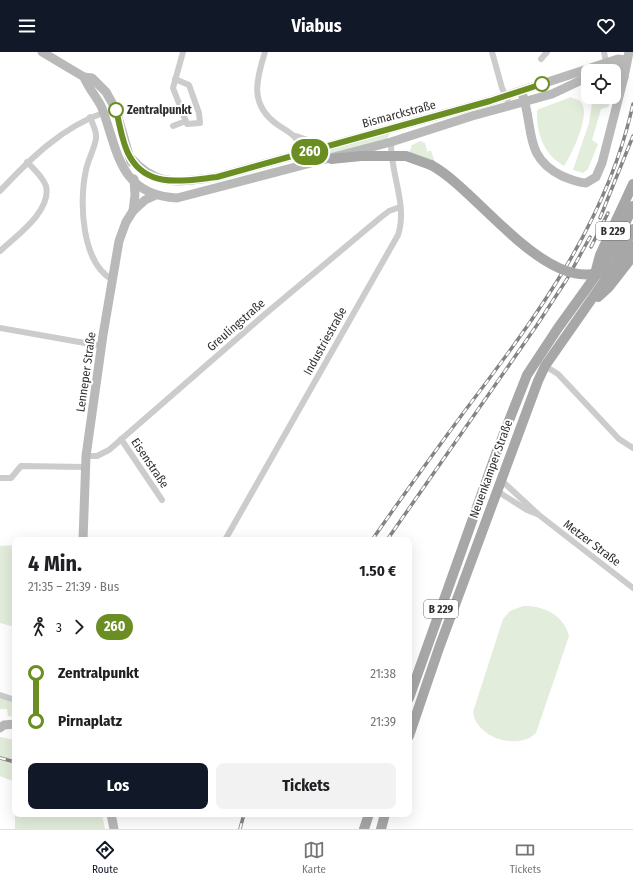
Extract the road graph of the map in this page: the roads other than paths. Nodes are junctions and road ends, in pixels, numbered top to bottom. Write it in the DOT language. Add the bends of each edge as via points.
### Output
graph roads {
  1 [pos="42,52"];
  2 [pos="183,52"];
  3 [pos="265,52"];
  4 [pos="492,52"];
  5 [pos="547,52"];
  6 [pos="604,52"];
  7 [pos="629,52"];
  8 [pos="541,59"];
  9 [pos="605,64"];
  10 [pos="581,74"];
  11 [pos="84,77"];
  12 [pos="175,79"];
  13 [pos="581,80"];
  14 [pos="522,91"];
  15 [pos="505,97"];
  16 [pos="525,102"];
  17 [pos="510,106"];
  18 [pos="103,113"];
  19 [pos="90,117"];
  20 [pos="186,121"];
  21 [pos="417,122"];
  22 [pos="173,126"];
  23 [pos="296,136"];
  24 [pos="124,140"];
  25 [pos="391,142"];
  26 [pos="327,147"];
  27 [pos="303,154"];
  28 [pos="391,155"];
  29 [pos="130,157"];
  30 [pos="331,159"];
  31 [pos="27,162"];
  32 [pos="306,166"];
  33 [pos="134,182"];
  34 [pos="633,184"];
  35 [pos="0,191"];
  36 [pos="156,195"];
  37 [pos="400,207"];
  38 [pos="133,211"];
  39 [pos="631,211"];
  40 [pos="633,229"];
  41 [pos="633,246"];
  42 [pos="0,252"];
  43 [pos="633,256"];
  44 [pos="594,278"];
  45 [pos="113,280"];
  46 [pos="589,305"];
  47 [pos="0,328"];
  48 [pos="102,346"];
  49 [pos="545,366"];
  50 [pos="121,439"];
  51 [pos="633,448"];
  52 [pos="86,456"];
  53 [pos="85,467"];
  54 [pos="0,478"];
  55 [pos="487,478"];
  56 [pos="501,480"];
  57 [pos="497,491"];
  58 [pos="162,500"];
  59 [pos="539,515"];
  60 [pos="83,537"];
  61 [pos="227,537"];
  62 [pos="633,588"];
  63 [pos="412,690"];
  64 [pos="0,695"];
  65 [pos="12,699"];
  66 [pos="12,724"];
  67 [pos="0,726"];
  68 [pos="412,727"];
  69 [pos="112,817"];
  70 [pos="368,817"];
  71 [pos="385,817"];
  72 [pos="114,829"];
  73 [pos="364,829"];
  74 [pos="381,829"];
  1 -- 11 [label="main road"];
  2 -- 12 [label="street"];
  3 -- 23 [label="street" via="256,88 259,105 271,119"];
  4 -- 15 [label="street"];
  5 -- 8 [label="street"];
  6 -- 9 [label="street"];
  7 -- 16 [label="main road, bridge" via="605,153 596,177 589,183 576,182 556,172 538,157 531,140"];
  10 -- 14 [label="main road, Bismarckstraße"];
  11 -- 18 [label="main road"];
  11 -- 24 [label="main road" via="92,78 109,97 116,110"];
  12 -- 20 [label="street" via="173,88"];
  12 -- 20 [label="street" via="189,85 199,114 200,123 187,124"];
  13 -- 16 [label="main road, Bismarckstraße" via="552,94"];
  14 -- 15 [label="main road, Bismarckstraße"];
  14 -- 16 [label="main road"];
  15 -- 17 [label="street"];
  15 -- 21 [label="main road, Bismarckstraße"];
  16 -- 17 [label="main road, Bismarckstraße"];
  17 -- 25 [label="main road, Bismarckstraße"];
  18 -- 19 [label="street"];
  18 -- 24 [label="main road" via="112,118 119,136"];
  18 -- 33 [label="main road, Bismarckstraße" via="116,155 124,171"];
  19 -- 31 [label="street"];
  19 -- 45 [label="street" via="97,137 89,160 82,213 87,239 100,269 105,276"];
  20 -- 22 [label="street"];
  21 -- 25 [label="main road" via="409,129 394,135"];
  21 -- 26 [label="main road, Bismarckstraße"];
  23 -- 26 [label="street"];
  23 -- 27 [label="street"];
  24 -- 29 [label="main road, Lenneper Straße"];
  25 -- 28 [label="street, Industriestraße"];
  25 -- 30 [label="main road, Bismarckstraße"];
  26 -- 27 [label="main road, Bismarckstraße"];
  27 -- 29 [label="main road, Bismarckstraße" via="217,177 180,182 165,181 151,176"];
  27 -- 32 [label="main road"];
  28 -- 30 [label="main road"];
  28 -- 37 [label="street, Industriestraße"];
  28 -- 41 [label="main road, bridge" via="411,157 451,177 537,256 558,269 581,274 599,272 616,264"];
  29 -- 33 [label="main road, Lenneper Straße"];
  30 -- 32 [label="main road, Bismarckstraße"];
  31 -- 35 [label="street"];
  31 -- 42 [label="street" via="46,186 45,204 38,215"];
  32 -- 36 [label="main road, Bismarckstraße" via="177,198"];
  33 -- 36 [label="main road, Bismarckstraße"];
  33 -- 38 [label="main road, Lenneper Straße"];
  34 -- 44 [label="main road, B 229" via="600,255"];
  36 -- 38 [label="main road, Lenneper Straße" via="145,200"];
  37 -- 50 [label="street, Greulingstraße" via="389,211"];
  37 -- 61 [label="street, Industriestraße" via="402,222 395,240"];
  38 -- 45 [label="main road, Lenneper Straße" via="119,241"];
  39 -- 44 [label="main road, Neuenkamper Straße / B 229" via="612,251"];
  40 -- 46 [label="main road, Neuenkamper Straße / B 229" via="612,270"];
  43 -- 46 [label="main road, B 229" via="609,288"];
  44 -- 55 [label="main road, Neuenkamper Straße / B 229" via="528,375"];
  45 -- 48 [label="main road, Lenneper Straße"];
  46 -- 49 [label="main road, Neuenkamper Straße / B 229"];
  47 -- 48 [label="street"];
  48 -- 52 [label="main road, Lenneper Straße"];
  49 -- 51 [label="street" via="558,374 619,439"];
  49 -- 56 [label="main road, Neuenkamper Straße / B 229"];
  50 -- 52 [label="street, Greulingstraße" via="102,454"];
  50 -- 58 [label="street, Eisenstraße"];
  52 -- 53 [label="main road, Lenneper Straße"];
  53 -- 54 [label="street" via="21,466 11,478"];
  53 -- 60 [label="main road, Lenneper Straße"];
  55 -- 56 [label="main road"];
  55 -- 57 [label="main road"];
  55 -- 63 [label="main road, Neuenkamper Straße / B 229"];
  56 -- 57 [label="main road, Neuenkamper Straße / B 229"];
  56 -- 59 [label="street, Metzer Straße"];
  57 -- 59 [label="street, Metzer Straße"];
  57 -- 68 [label="main road, Neuenkamper Straße / B 229"];
  59 -- 62 [label="street, Metzer Straße"];
  64 -- 65 [label="street"];
  66 -- 67 [label="main road"];
  69 -- 72 [label="main road"];
  70 -- 73 [label="main road"];
  71 -- 74 [label="main road"];
}
